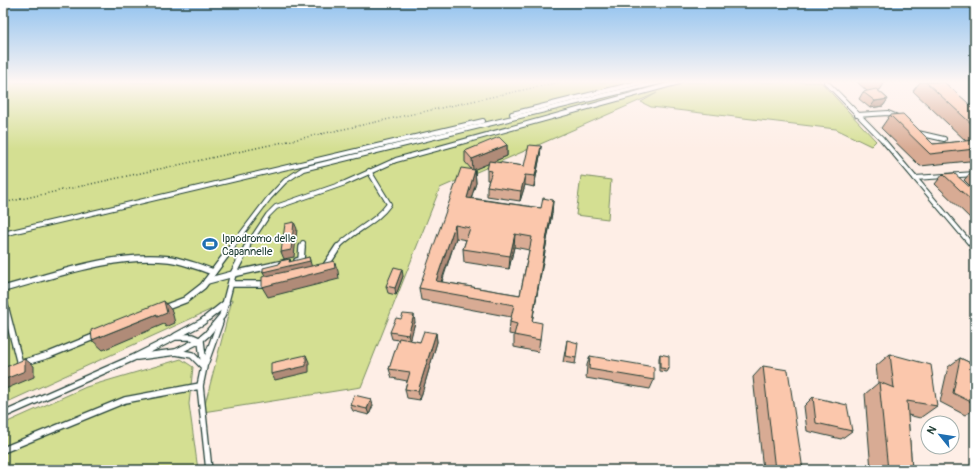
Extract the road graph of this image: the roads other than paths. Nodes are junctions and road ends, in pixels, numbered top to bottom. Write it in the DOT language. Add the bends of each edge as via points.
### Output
graph roads {
  1 [pos="549,104"];
  2 [pos="568,104"];
  3 [pos="597,104"];
  4 [pos="847,104"];
  5 [pos="857,115"];
  6 [pos="905,123"];
  7 [pos="914,131"];
  8 [pos="944,139"];
  9 [pos="369,171"];
  10 [pos="975,174"];
  11 [pos="951,176"];
  12 [pos="914,178"];
  13 [pos="956,180"];
  14 [pos="3,234"];
  15 [pos="303,243"];
  16 [pos="975,250"];
  17 [pos="322,270"];
  18 [pos="213,272"];
  19 [pos="233,274"];
  20 [pos="207,281"];
  21 [pos="270,283"];
  22 [pos="231,284"];
  23 [pos="3,289"];
  24 [pos="3,298"];
  25 [pos="226,303"];
  26 [pos="159,310"];
  27 [pos="222,316"];
  28 [pos="100,334"];
  29 [pos="175,336"];
  30 [pos="200,340"];
  31 [pos="176,352"];
  32 [pos="134,358"];
  33 [pos="204,367"];
  34 [pos="200,386"];
  35 [pos="3,415"];
  36 [pos="3,450"];
  37 [pos="209,470"];
  1 -- 14 [label="lane"];
  2 -- 18 [label="lane" via="303,168 289,177 273,193"];
  3 -- 9 [label="lane" via="396,160"];
  4 -- 5 [label="lane"];
  5 -- 6 [label="lane" via="891,114"];
  5 -- 12 [label="lane" via="882,139"];
  7 -- 8 [label="lane"];
  9 -- 17 [label="lane" via="389,202 382,212 338,246"];
  9 -- 19 [label="lane" via="345,183 276,207 249,243"];
  10 -- 11 [label="lane"];
  11 -- 12 [label="lane"];
  11 -- 13 [label="lane"];
  12 -- 16 [label="lane"];
  15 -- 19 [label="lane" via="302,260"];
  18 -- 20 [label="lane"];
  18 -- 23 [label="lane" via="168,259 136,259 98,265"];
  19 -- 20 [label="lane"];
  19 -- 22 [label="lane"];
  20 -- 26 [label="lane" via="190,296"];
  21 -- 22 [label="lane"];
  22 -- 25 [label="lane"];
  24 -- 28 [label="lane" via="17,365"];
  25 -- 27 [label="lane"];
  25 -- 29 [label="lane" via="202,322"];
  27 -- 30 [label="lane"];
  27 -- 33 [label="lane"];
  29 -- 30 [label="lane"];
  29 -- 32 [label="lane"];
  30 -- 31 [label="lane"];
  30 -- 33 [label="lane" via="203,345"];
  31 -- 32 [label="lane"];
  31 -- 33 [label="lane" via="194,355"];
  32 -- 35 [label="lane"];
  33 -- 34 [label="lane"];
  34 -- 36 [label="lane" via="149,394 121,402"];
  34 -- 37 [label="lane"];
}
